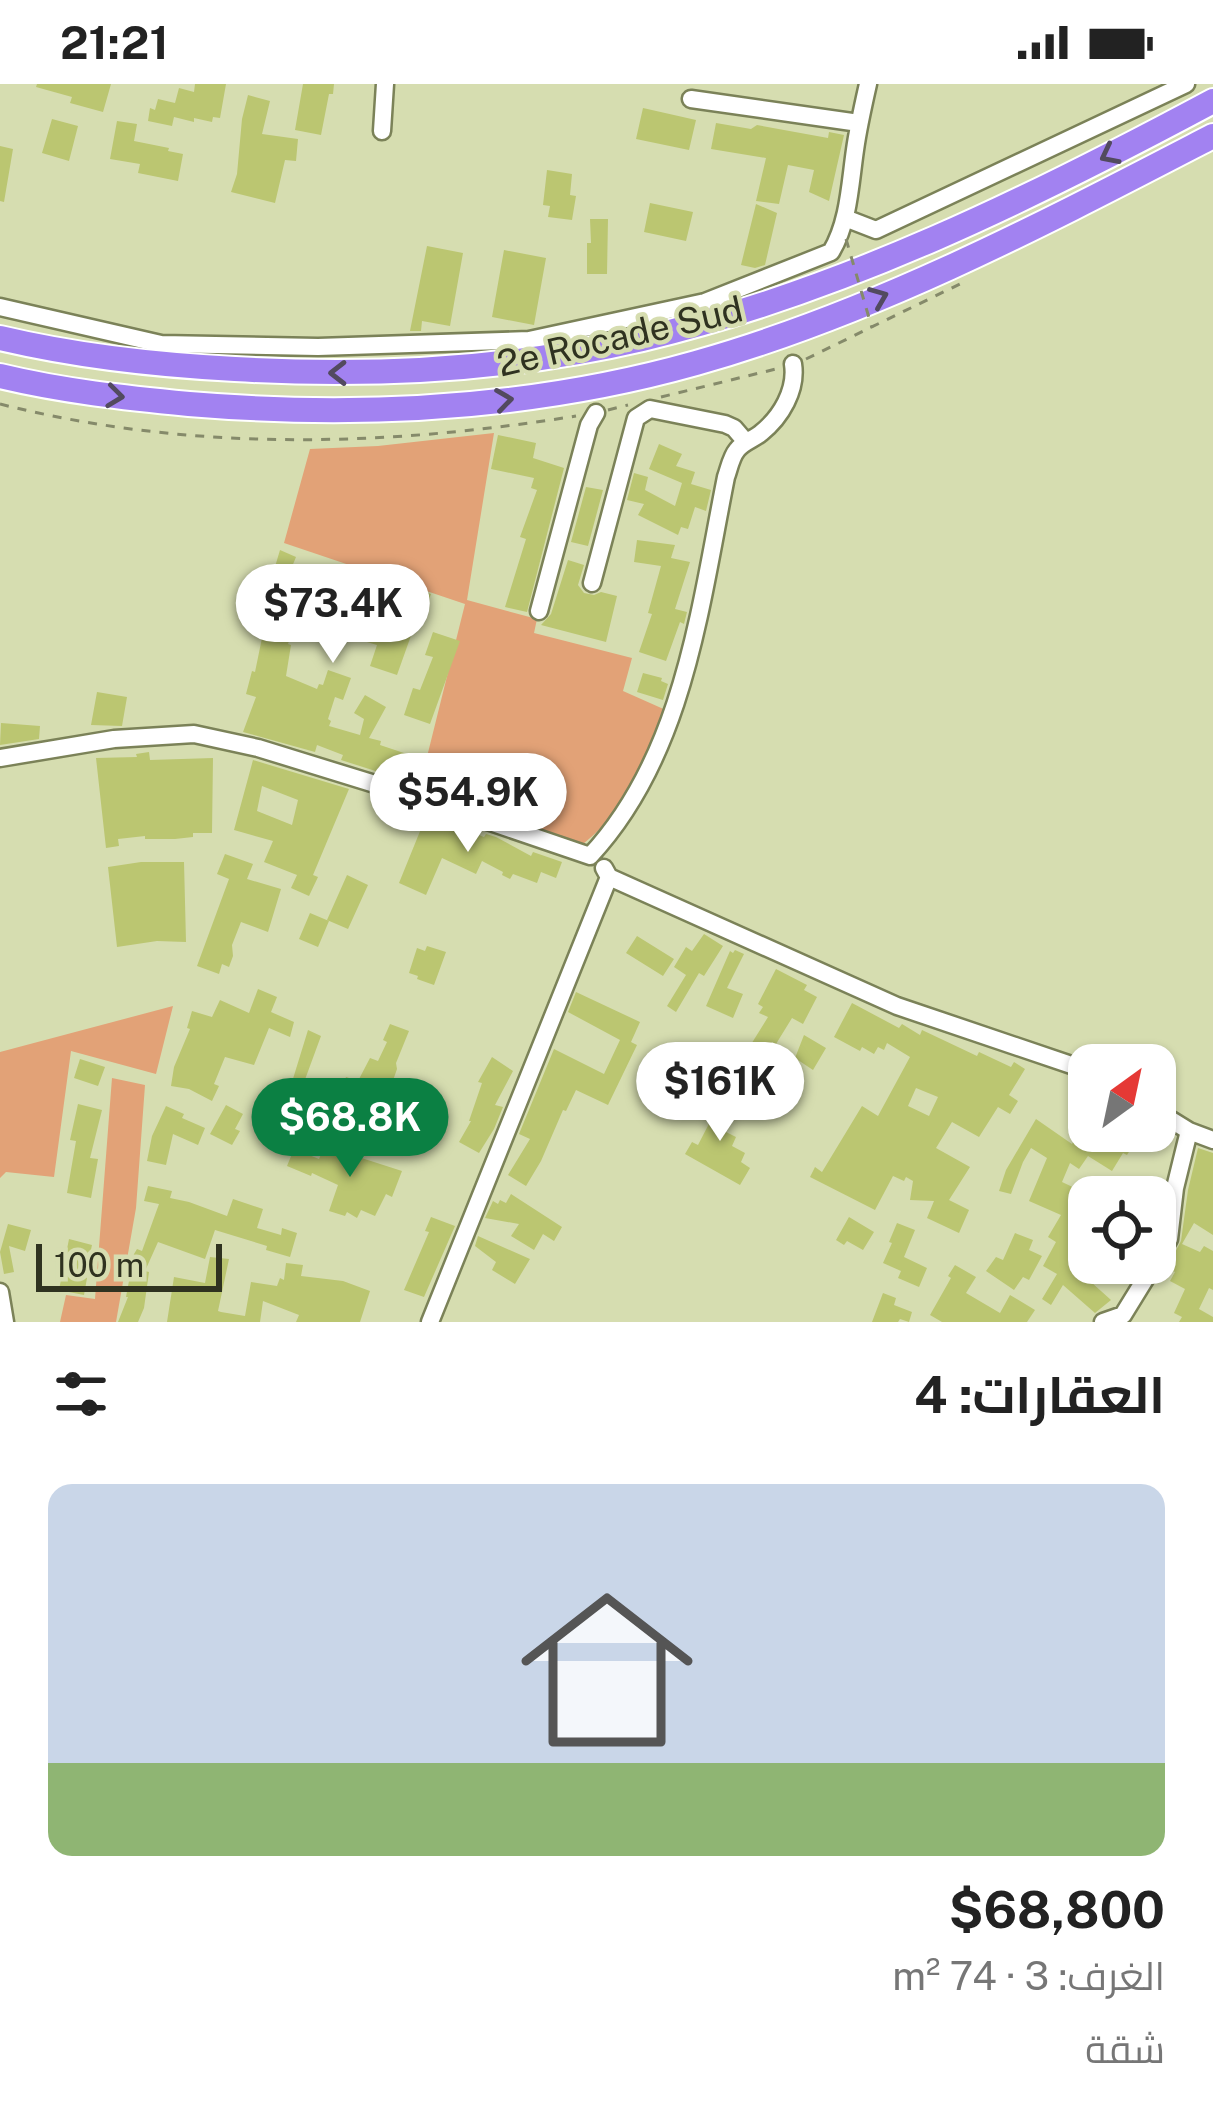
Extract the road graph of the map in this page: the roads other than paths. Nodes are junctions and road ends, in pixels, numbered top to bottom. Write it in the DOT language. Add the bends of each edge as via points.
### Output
graph roads {
  1 [pos="385,84"];
  2 [pos="868,84"];
  3 [pos="1186,84"];
  4 [pos="691,99"];
  5 [pos="1213,101"];
  6 [pos="859,123"];
  7 [pos="382,131"];
  8 [pos="1213,136"];
  9 [pos="845,218"];
  10 [pos="0,308"];
  11 [pos="0,338"];
  12 [pos="793,364"];
  13 [pos="0,376"];
  14 [pos="596,413"];
  15 [pos="746,442"];
  16 [pos="592,583"];
  17 [pos="539,611"];
  18 [pos="0,758"];
  19 [pos="590,856"];
  20 [pos="609,877"];
  21 [pos="1068,1064"];
  22 [pos="1176,1123"];
  23 [pos="1189,1131"];
  24 [pos="1213,1140"];
  25 [pos="1176,1184"];
  26 [pos="1142,1284"];
  27 [pos="0,1292"];
  28 [pos="3,1318"];
  29 [pos="430,1322"];
  30 [pos="1103,1322"];
  1 -- 7 [label="street"];
  2 -- 6 [label="street"];
  3 -- 9 [label="street" via="877,230"];
  4 -- 6 [label="street"];
  5 -- 11 [label="highway, 2e Rocade Sud, one-way" via="921,244 642,339 471,366 338,374 145,362"];
  6 -- 9 [label="street"];
  13 -- 8 [label="highway, 2e Rocade Sud, one-way" via="266,410 474,404 620,381 757,343 919,280"];
  9 -- 10 [label="street" via="831,252 704,302 530,340 160,344"];
  12 -- 15 [label="street" via="778,416"];
  14 -- 17 [label="street"];
  15 -- 16 [label="street" via="725,424 641,412"];
  15 -- 19 [label="street" via="726,477 672,712 633,800"];
  18 -- 19 [label="street" via="194,734"];
  19 -- 20 [label="street"];
  20 -- 21 [label="street" via="897,1006"];
  20 -- 29 [label="street"];
  22 -- 23 [label="street"];
  23 -- 24 [label="street"];
  23 -- 25 [label="street"];
  26 -- 30 [label="street" via="1123,1315"];
  27 -- 28 [label="street"];
}
